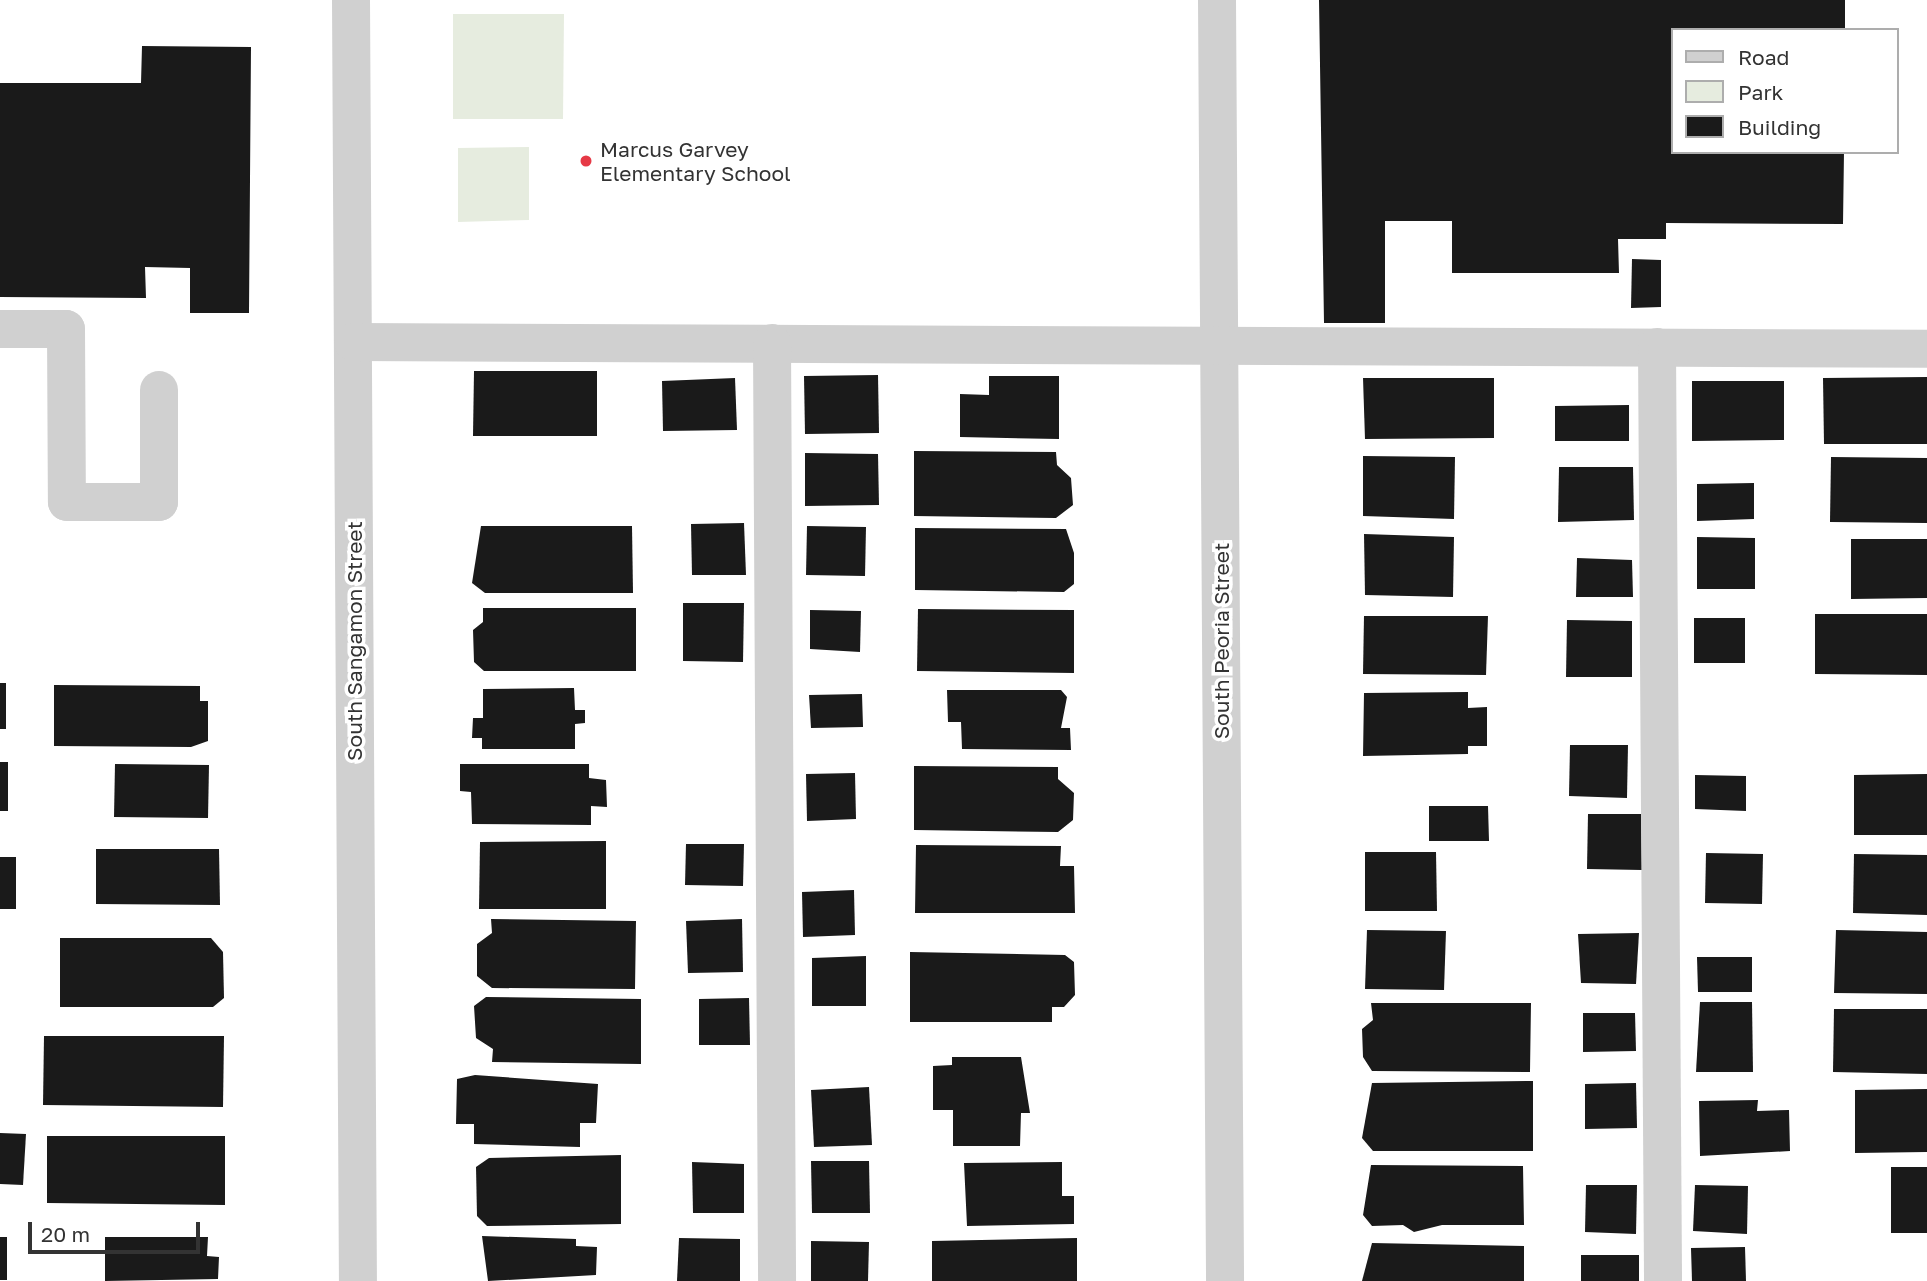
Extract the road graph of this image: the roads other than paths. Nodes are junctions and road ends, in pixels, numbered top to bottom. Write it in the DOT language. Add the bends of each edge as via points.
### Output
graph roads {
  1 [pos="351,0"];
  2 [pos="1217,0"];
  3 [pos="0,329"];
  4 [pos="353,342"];
  5 [pos="772,343"];
  6 [pos="1219,345"];
  7 [pos="1657,347"];
  8 [pos="1927,349"];
  9 [pos="159,390"];
  10 [pos="358,1281"];
  11 [pos="777,1281"];
  12 [pos="1226,1281"];
  13 [pos="1663,1281"];
  1 -- 4 [label="street, South Sangamon Street"];
  2 -- 6 [label="street, South Peoria Street"];
  3 -- 9 [label="street" via="66,329 67,502 159,502"];
  4 -- 5 [label="street"];
  4 -- 10 [label="street, South Sangamon Street"];
  5 -- 6 [label="street"];
  5 -- 11 [label="street"];
  6 -- 7 [label="street"];
  6 -- 12 [label="street, South Peoria Street"];
  7 -- 8 [label="street"];
  7 -- 13 [label="street"];
}
